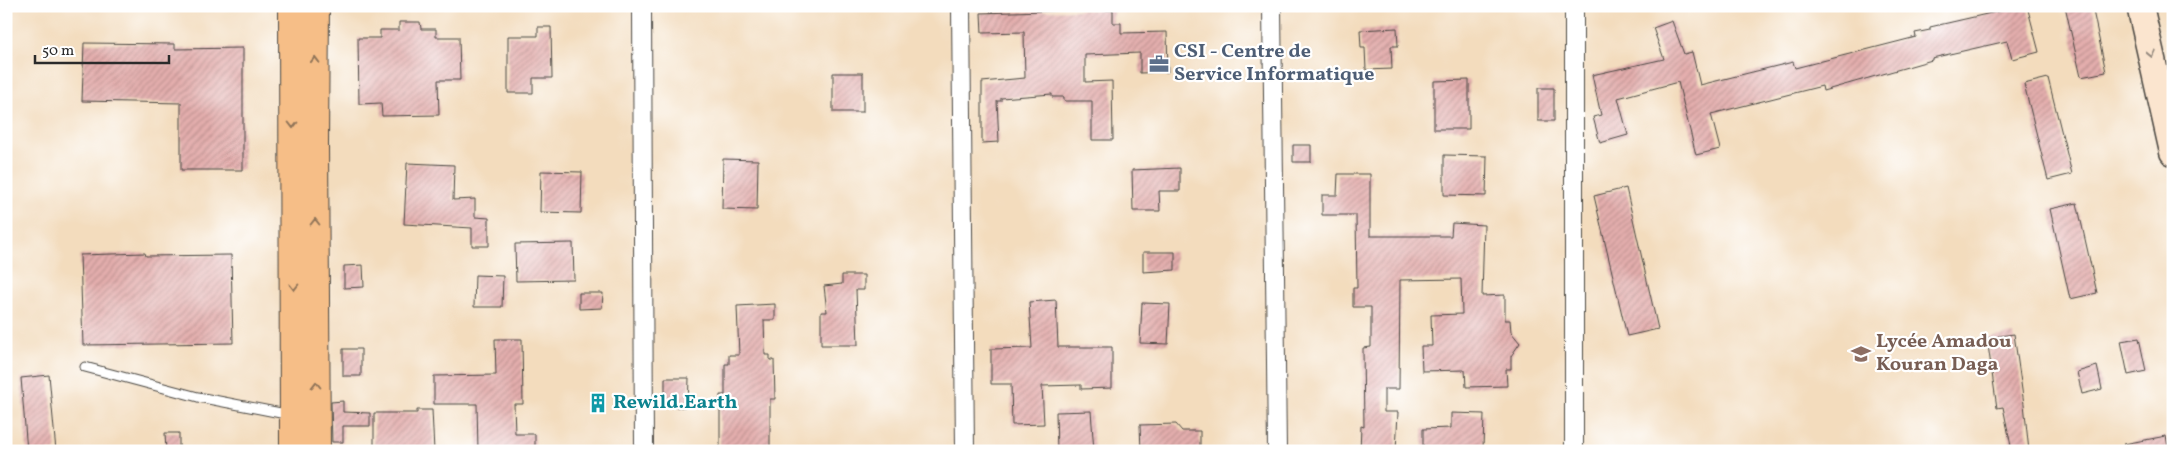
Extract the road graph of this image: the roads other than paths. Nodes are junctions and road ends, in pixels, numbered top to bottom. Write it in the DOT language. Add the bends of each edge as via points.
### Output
graph roads {
  1 [pos="293,6"];
  2 [pos="316,6"];
  3 [pos="642,6"];
  4 [pos="961,6"];
  5 [pos="1272,6"];
  6 [pos="1574,6"];
  7 [pos="2140,6"];
  8 [pos="2173,152"];
  9 [pos="85,367"];
  10 [pos="305,416"];
  11 [pos="294,451"];
  12 [pos="316,451"];
  13 [pos="644,451"];
  14 [pos="965,451"];
  15 [pos="1277,451"];
  16 [pos="1574,451"];
  1 -- 10 [label="highway, one-way"];
  10 -- 2 [label="highway, one-way"];
  3 -- 13 [label="street"];
  4 -- 14 [label="street"];
  5 -- 15 [label="street"];
  6 -- 16 [label="street"];
  7 -- 8 [label="street, one-way"];
  9 -- 10 [label="lane" via="198,397"];
  10 -- 11 [label="highway"];
  10 -- 12 [label="highway"];
}
